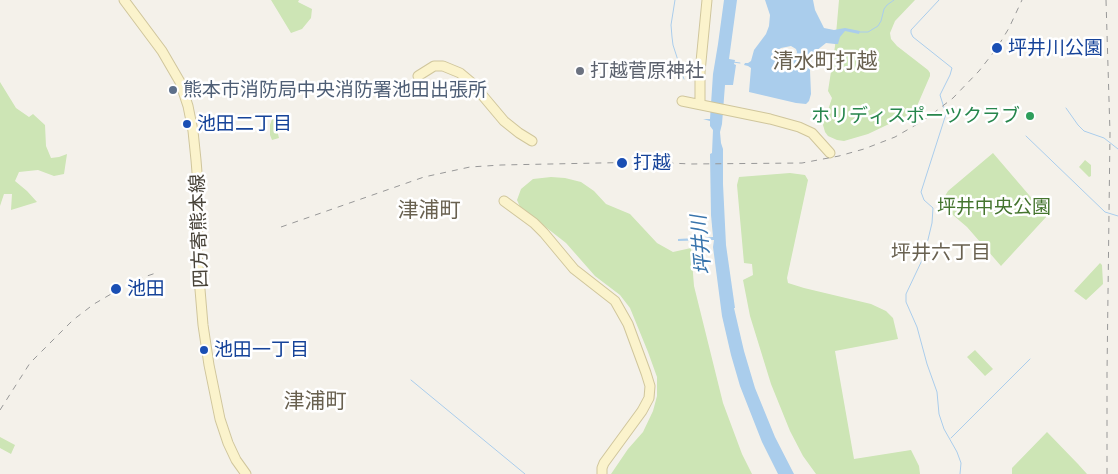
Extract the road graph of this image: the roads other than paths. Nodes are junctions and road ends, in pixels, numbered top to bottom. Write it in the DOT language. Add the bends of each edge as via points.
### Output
graph roads {
  1 [pos="124,0"];
  2 [pos="707,0"];
  3 [pos="418,76"];
  4 [pos="682,101"];
  5 [pos="702,105"];
  6 [pos="532,141"];
  7 [pos="830,153"];
  8 [pos="504,201"];
  9 [pos="246,474"];
  10 [pos="602,474"];
  1 -- 9 [label="street, 四方寄熊本線" via="162,51 180,82 188,106 196,160 197,254 209,365 228,443"];
  2 -- 5 [label="street" via="700,72"];
  3 -- 6 [label="street" via="434,66 460,73 504,121"];
  4 -- 5 [label="street"];
  5 -- 7 [label="street" via="799,127 812,133"];
  8 -- 10 [label="street" via="534,223 574,269 614,301 628,324 643,365 650,386 649,398 604,463"];
}
